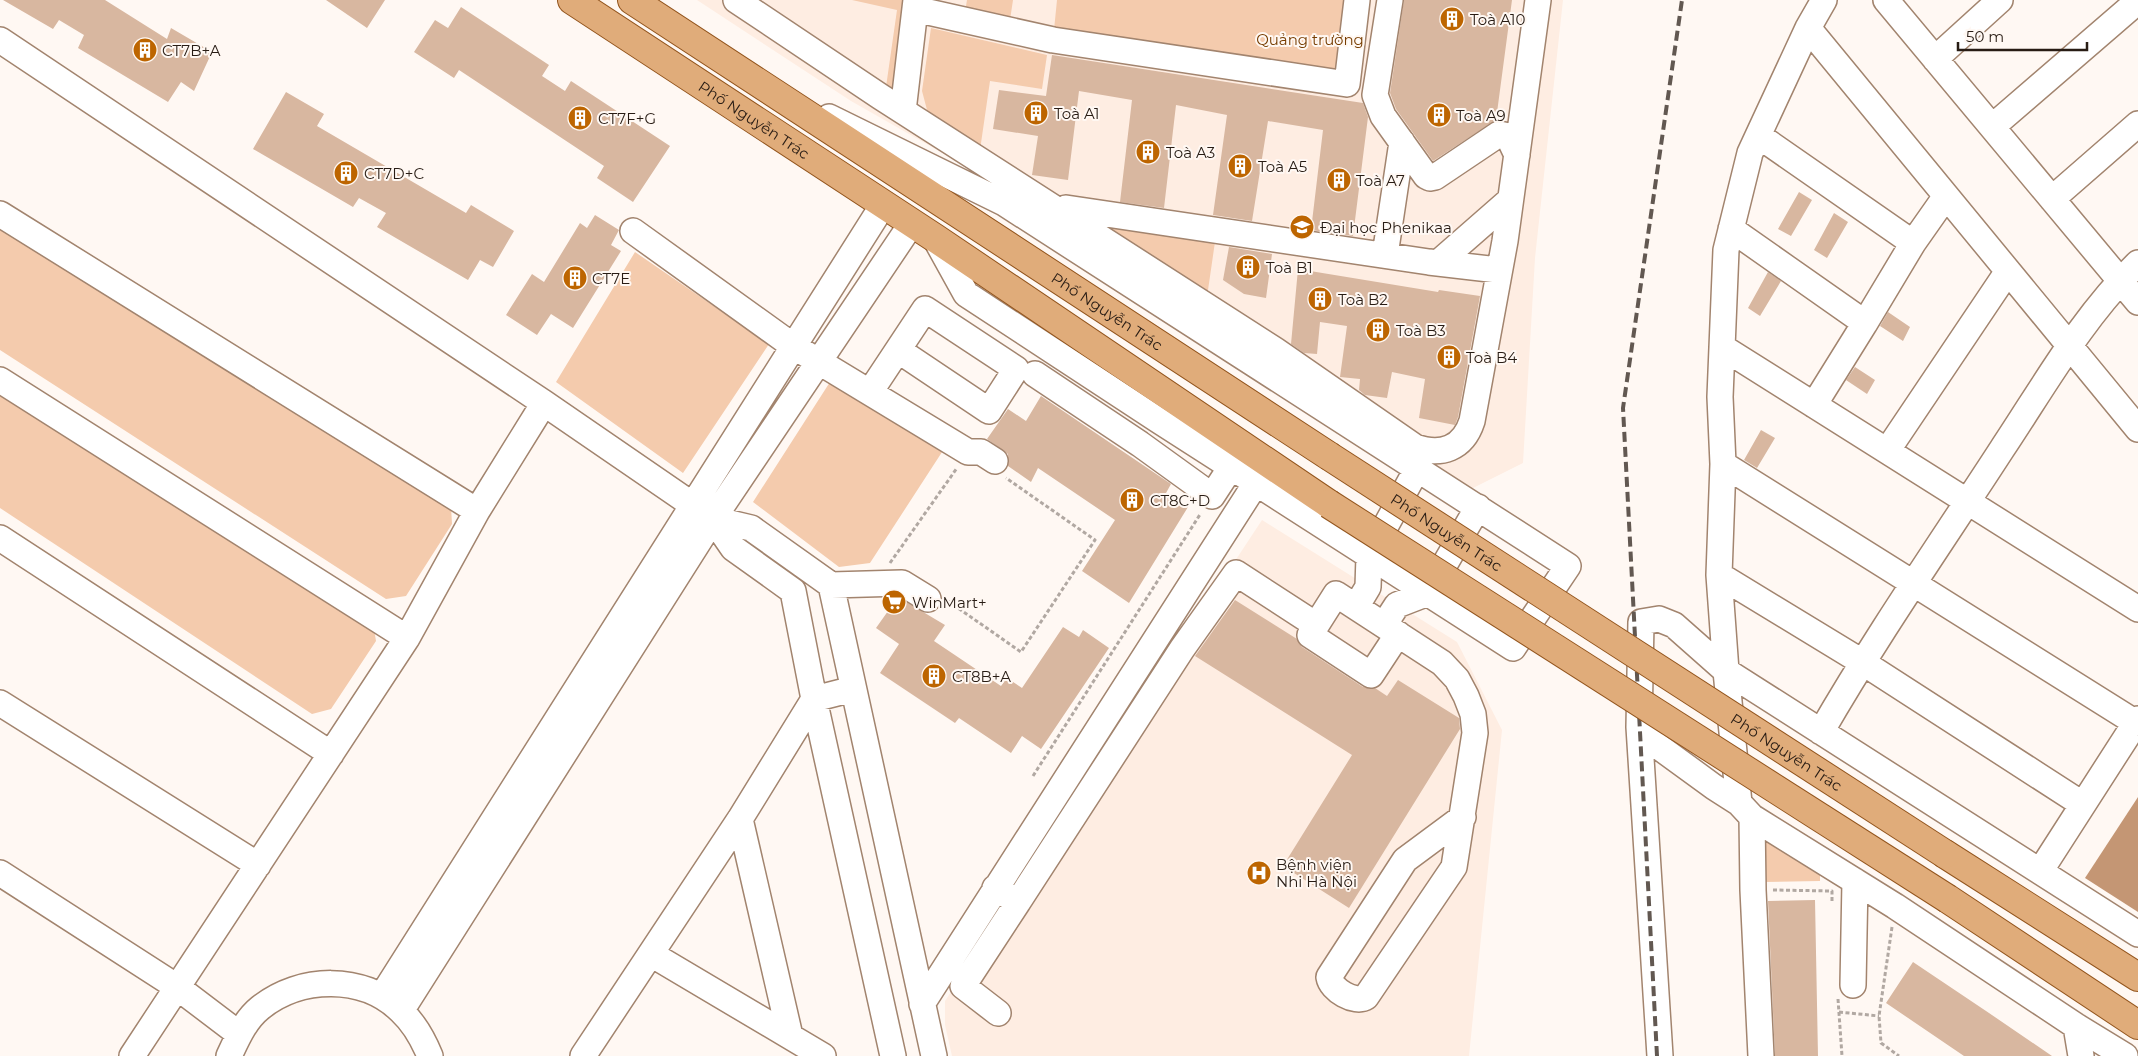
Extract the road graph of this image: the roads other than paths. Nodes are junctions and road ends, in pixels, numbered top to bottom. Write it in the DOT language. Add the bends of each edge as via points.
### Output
graph roads {
  1 [pos="572,0"];
  2 [pos="632,0"];
  3 [pos="736,0"];
  4 [pos="955,0"];
  5 [pos="1358,0"];
  6 [pos="1390,0"];
  7 [pos="1538,0"];
  8 [pos="1824,0"];
  9 [pos="1886,0"];
  10 [pos="2000,0"];
  11 [pos="2138,1"];
  12 [pos="915,4"];
  13 [pos="1808,28"];
  14 [pos="0,40"];
  15 [pos="1935,59"];
  16 [pos="757,82"];
  17 [pos="903,111"];
  18 [pos="2138,124"];
  19 [pos="1992,127"];
  20 [pos="1759,136"];
  21 [pos="1402,142"];
  22 [pos="1517,154"];
  23 [pos="1946,196"];
  24 [pos="2052,199"];
  25 [pos="1510,200"];
  26 [pos="1052,204"];
  27 [pos="883,205"];
  28 [pos="0,214"];
  29 [pos="912,223"];
  30 [pos="1731,229"];
  31 [pos="633,231"];
  32 [pos="934,238"];
  33 [pos="1913,243"];
  34 [pos="1385,255"];
  35 [pos="1438,263"];
  36 [pos="2138,263"];
  37 [pos="1498,270"];
  38 [pos="2008,271"];
  39 [pos="2120,281"];
  40 [pos="2138,302"];
  41 [pos="1865,323"];
  42 [pos="793,346"];
  43 [pos="2070,346"];
  44 [pos="1722,347"];
  45 [pos="898,350"];
  46 [pos="818,362"];
  47 [pos="1036,374"];
  48 [pos="0,380"];
  49 [pos="870,392"];
  50 [pos="544,403"];
  51 [pos="1814,404"];
  52 [pos="1158,420"];
  53 [pos="2138,429"];
  54 [pos="1140,444"];
  55 [pos="1888,451"];
  56 [pos="1722,464"];
  57 [pos="996,467"];
  58 [pos="1231,467"];
  59 [pos="1417,469"];
  60 [pos="1256,483"];
  61 [pos="1968,502"];
  62 [pos="1478,507"];
  63 [pos="477,511"];
  64 [pos="702,513"];
  65 [pos="0,538"];
  66 [pos="1369,556"];
  67 [pos="1719,575"];
  68 [pos="1914,583"];
  69 [pos="831,585"];
  70 [pos="1428,593"];
  71 [pos="934,598"];
  72 [pos="1356,607"];
  73 [pos="2138,609"];
  74 [pos="1316,625"];
  75 [pos="1391,630"];
  76 [pos="408,638"];
  77 [pos="1862,662"];
  78 [pos="1726,671"];
  79 [pos="853,690"];
  80 [pos="814,699"];
  81 [pos="0,703"];
  82 [pos="2137,721"];
  83 [pos="1821,732"];
  84 [pos="1640,733"];
  85 [pos="331,754"];
  86 [pos="2082,804"];
  87 [pos="1746,810"];
  88 [pos="740,818"];
  89 [pos="1463,818"];
  90 [pos="258,866"];
  91 [pos="2041,870"];
  92 [pos="0,873"];
  93 [pos="1855,881"];
  94 [pos="995,888"];
  95 [pos="1018,902"];
  96 [pos="2138,934"];
  97 [pos="651,954"];
  98 [pos="2138,977"];
  99 [pos="1853,985"];
  100 [pos="176,987"];
  101 [pos="382,996"];
  102 [pos="922,1004"];
  103 [pos="401,1011"];
  104 [pos="998,1013"];
  105 [pos="2138,1024"];
  106 [pos="2076,1026"];
  107 [pos="790,1036"];
  108 [pos="234,1045"];
  109 [pos="132,1056"];
  110 [pos="430,1056"];
  111 [pos="583,1056"];
  112 [pos="823,1056"];
  113 [pos="892,1056"];
  114 [pos="934,1056"];
  115 [pos="1660,1056"];
  116 [pos="1761,1056"];
  117 [pos="2081,1056"];
  118 [pos="2125,1056"];
  1 -- 27 [label="main road, Phố Nguyễn Trác"];
  2 -- 16 [label="main road, Phố Nguyễn Trác"];
  3 -- 17 [label="street"];
  4 -- 12 [label="street" via="953,11 948,14"];
  5 -- 12 [label="street" via="1347,84 1053,40"];
  6 -- 21 [label="street" via="1376,96 1380,111"];
  7 -- 22 [label="street"];
  8 -- 13 [label="street"];
  9 -- 15 [label="street"];
  10 -- 15 [label="street"];
  11 -- 19 [label="street"];
  12 -- 17 [label="street"];
  13 -- 20 [label="street"];
  13 -- 23 [label="street"];
  14 -- 50 [label="street"];
  15 -- 19 [label="street"];
  16 -- 59 [label="street, Phố Nguyễn Trác" via="1004,203"];
  16 -- 98 [label="main road, Phố Nguyễn Trác, bridge"];
  17 -- 26 [label="street"];
  18 -- 24 [label="street"];
  19 -- 24 [label="street"];
  20 -- 30 [label="street" via="1750,153"];
  20 -- 33 [label="street"];
  21 -- 22 [label="street" via="1430,178 1499,134 1508,136"];
  21 -- 34 [label="street"];
  22 -- 25 [label="street"];
  23 -- 33 [label="street"];
  23 -- 38 [label="street"];
  24 -- 39 [label="street"];
  25 -- 35 [label="street"];
  25 -- 37 [label="street"];
  26 -- 34 [label="street" via="1096,214"];
  26 -- 37 [label="street" via="1275,350 1415,447 1433,452 1451,449 1470,430"];
  27 -- 29 [label="main road, Phố Nguyễn Trác"];
  27 -- 42 [label="street"];
  28 -- 63 [label="street"];
  29 -- 32 [label="main road, Phố Nguyễn Trác"];
  29 -- 46 [label="street"];
  30 -- 41 [label="street"];
  30 -- 44 [label="street" via="1726,250"];
  31 -- 42 [label="street"];
  32 -- 52 [label="street, Phố Nguyễn Trác" via="966,294"];
  32 -- 105 [label="main road, Phố Nguyễn Trác, bridge" via="1329,504"];
  33 -- 41 [label="street"];
  34 -- 35 [label="street"];
  35 -- 37 [label="street"];
  36 -- 39 [label="street"];
  38 -- 43 [label="street"];
  38 -- 55 [label="street"];
  39 -- 40 [label="street"];
  39 -- 43 [label="street"];
  41 -- 51 [label="street"];
  42 -- 46 [label="street"];
  42 -- 64 [label="street"];
  43 -- 53 [label="street"];
  43 -- 61 [label="street"];
  44 -- 51 [label="street"];
  44 -- 56 [label="street"];
  45 -- 45 [label="street" via="989,411 1016,369 925,309"];
  45 -- 49 [label="street"];
  46 -- 49 [label="street"];
  46 -- 64 [label="street"];
  47 -- 54 [label="street"];
  48 -- 76 [label="street"];
  49 -- 57 [label="street" via="968,452 980,452"];
  50 -- 63 [label="street"];
  50 -- 64 [label="street"];
  51 -- 55 [label="street"];
  52 -- 54 [label="street"];
  52 -- 58 [label="street, Phố Nguyễn Trác"];
  54 -- 58 [label="street" via="1212,496"];
  55 -- 61 [label="street"];
  56 -- 67 [label="street"];
  56 -- 68 [label="street"];
  58 -- 60 [label="street, Phố Nguyễn Trác"];
  59 -- 62 [label="street, Phố Nguyễn Trác"];
  59 -- 66 [label="street"];
  60 -- 66 [label="street, Phố Nguyễn Trác"];
  60 -- 94 [label="street"];
  61 -- 68 [label="street"];
  61 -- 73 [label="street"];
  62 -- 70 [label="street"];
  62 -- 70 [label="street, Phố Nguyễn Trác" via="1568,566 1514,648"];
  63 -- 76 [label="street"];
  64 -- 69 [label="street" via="752,528"];
  64 -- 80 [label="street" via="733,548 793,591"];
  64 -- 101 [label="street"];
  64 -- 103 [label="street"];
  65 -- 85 [label="street"];
  66 -- 70 [label="street, Phố Nguyễn Trác"];
  66 -- 72 [label="street" via="1368,587"];
  67 -- 77 [label="street"];
  67 -- 78 [label="street"];
  68 -- 77 [label="street"];
  68 -- 82 [label="street"];
  69 -- 71 [label="street" via="902,583"];
  69 -- 79 [label="street"];
  70 -- 75 [label="street" via="1397,604"];
  72 -- 74 [label="street" via="1336,594"];
  72 -- 75 [label="street"];
  74 -- 75 [label="street" via="1310,635 1371,675"];
  74 -- 95 [label="street" via="1236,573 1182,649"];
  75 -- 89 [label="street" via="1442,663 1457,679 1473,714 1475,733"];
  76 -- 85 [label="street"];
  77 -- 83 [label="street"];
  77 -- 86 [label="street"];
  78 -- 83 [label="street"];
  78 -- 84 [label="street" via="1674,625 1659,619 1641,622"];
  78 -- 87 [label="street"];
  79 -- 80 [label="street"];
  79 -- 102 [label="street"];
  80 -- 88 [label="street"];
  80 -- 113 [label="street"];
  81 -- 90 [label="street"];
  82 -- 86 [label="street"];
  83 -- 91 [label="street"];
  84 -- 87 [label="street"];
  84 -- 115 [label="street"];
  85 -- 90 [label="street"];
  86 -- 91 [label="street"];
  87 -- 93 [label="street"];
  87 -- 116 [label="street"];
  88 -- 97 [label="street"];
  88 -- 107 [label="street"];
  89 -- 89 [label="street" via="1404,860 1329,977 1333,986 1355,1000 1366,997 1454,867"];
  90 -- 100 [label="street"];
  91 -- 96 [label="street"];
  92 -- 100 [label="street"];
  93 -- 99 [label="street"];
  93 -- 106 [label="street"];
  94 -- 95 [label="street"];
  94 -- 102 [label="street"];
  95 -- 104 [label="street" via="963,986"];
  97 -- 107 [label="street"];
  97 -- 111 [label="street"];
  100 -- 108 [label="street"];
  100 -- 109 [label="street"];
  101 -- 103 [label="street"];
  101 -- 108 [label="street" via="351,985 319,983 287,991 260,1008"];
  102 -- 114 [label="street"];
  103 -- 110 [label="street" via="420,1033"];
  106 -- 117 [label="street"];
  106 -- 118 [label="street"];
  107 -- 112 [label="street"];
}
